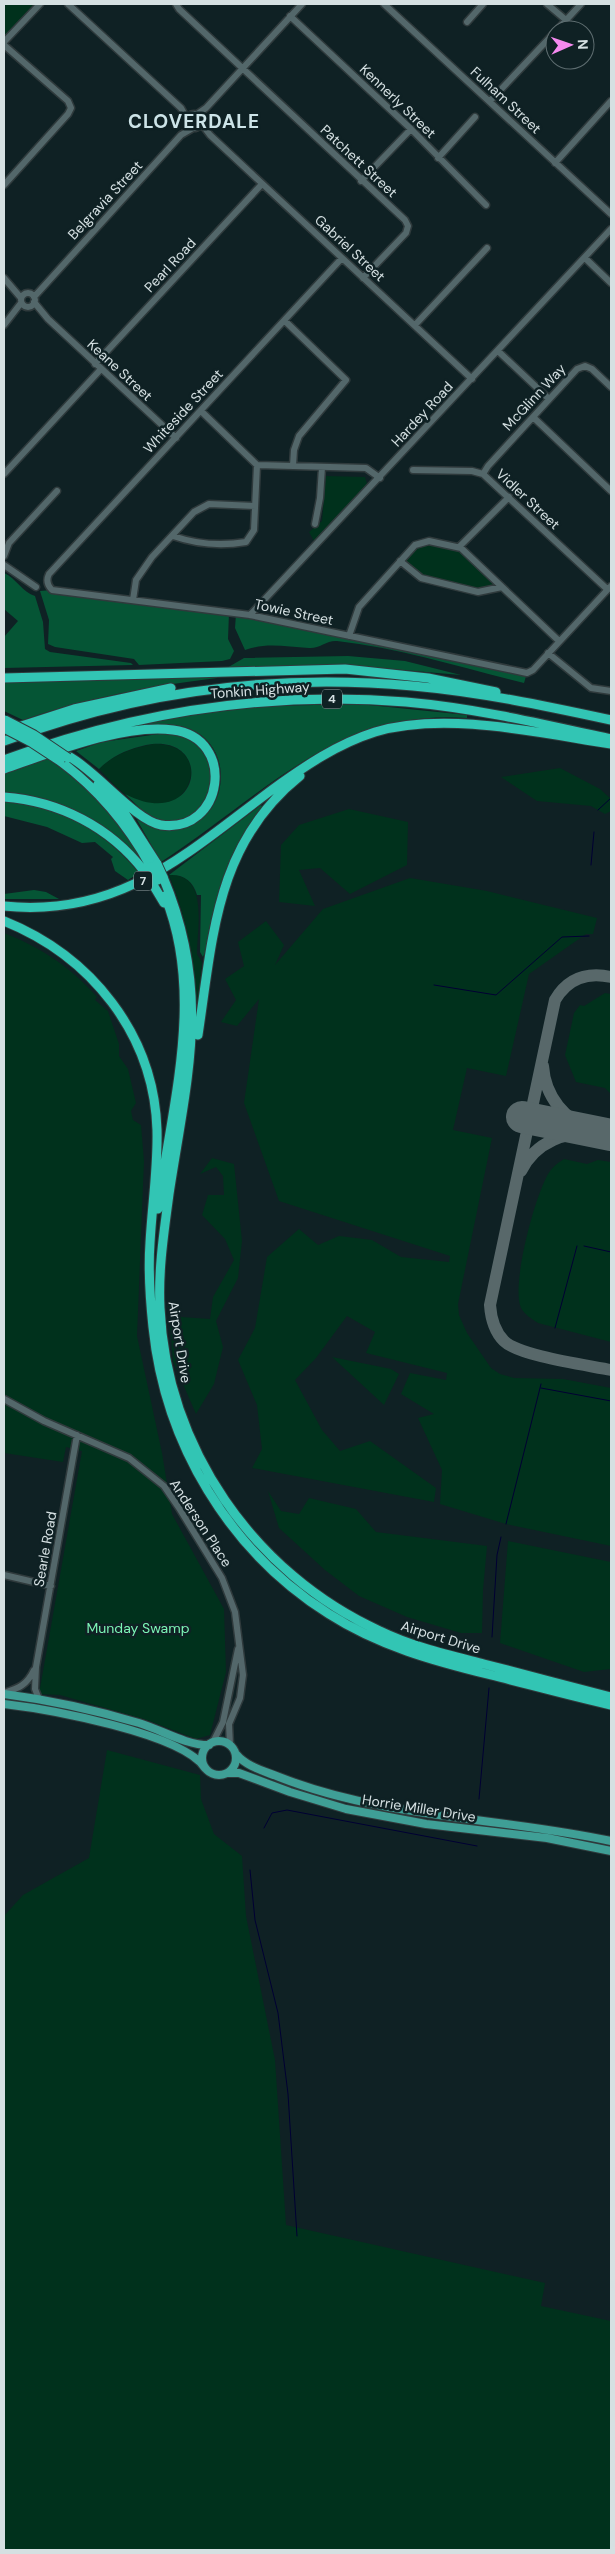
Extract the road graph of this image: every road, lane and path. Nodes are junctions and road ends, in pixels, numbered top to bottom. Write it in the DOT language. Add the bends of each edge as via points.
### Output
graph roads {
  1 [pos="40,4"];
  2 [pos="68,4"];
  3 [pos="176,4"];
  4 [pos="302,4"];
  5 [pos="384,4"];
  6 [pos="483,4"];
  7 [pos="547,4"];
  8 [pos="581,4"];
  9 [pos="290,16"];
  10 [pos="566,20"];
  11 [pos="466,22"];
  12 [pos="4,43"];
  13 [pos="545,43"];
  14 [pos="242,68"];
  15 [pos="490,101"];
  16 [pos="611,101"];
  17 [pos="181,108"];
  18 [pos="475,117"];
  19 [pos="187,121"];
  20 [pos="197,121"];
  21 [pos="411,129"];
  22 [pos="181,135"];
  23 [pos="438,158"];
  24 [pos="555,162"];
  25 [pos="361,181"];
  26 [pos="262,184"];
  27 [pos="4,185"];
  28 [pos="486,205"];
  29 [pos="611,214"];
  30 [pos="611,229"];
  31 [pos="486,248"];
  32 [pos="342,258"];
  33 [pos="584,258"];
  34 [pos="363,278"];
  35 [pos="6,280"];
  36 [pos="611,283"];
  37 [pos="28,300"];
  38 [pos="285,321"];
  39 [pos="5,323"];
  40 [pos="415,325"];
  41 [pos="498,351"];
  42 [pos="95,364"];
  43 [pos="101,369"];
  44 [pos="472,379"];
  45 [pos="611,387"];
  46 [pos="549,399"];
  47 [pos="201,411"];
  48 [pos="533,417"];
  49 [pos="176,438"];
  50 [pos="257,465"];
  51 [pos="293,466"];
  52 [pos="322,467"];
  53 [pos="414,470"];
  54 [pos="4,474"];
  55 [pos="483,474"];
  56 [pos="380,478"];
  57 [pos="57,491"];
  58 [pos="611,491"];
  59 [pos="509,497"];
  60 [pos="255,506"];
  61 [pos="315,524"];
  62 [pos="173,536"];
  63 [pos="459,547"];
  64 [pos="4,556"];
  65 [pos="400,561"];
  66 [pos="4,565"];
  67 [pos="47,584"];
  68 [pos="36,587"];
  69 [pos="502,587"];
  70 [pos="609,587"];
  71 [pos="133,600"];
  72 [pos="250,615"];
  73 [pos="349,636"];
  74 [pos="559,641"];
  75 [pos="548,652"];
  76 [pos="4,678"];
  77 [pos="388,684"];
  78 [pos="611,691"];
  79 [pos="535,704"];
  80 [pos="611,720"];
  81 [pos="4,723"];
  82 [pos="4,732"];
  83 [pos="611,738"];
  84 [pos="4,741"];
  85 [pos="348,742"];
  86 [pos="611,744"];
  87 [pos="66,759"];
  88 [pos="4,760"];
  89 [pos="4,769"];
  90 [pos="4,797"];
  91 [pos="150,867"];
  92 [pos="158,880"];
  93 [pos="4,906"];
  94 [pos="4,921"];
  95 [pos="184,1101"];
  96 [pos="152,1309"];
  97 [pos="4,1399"];
  98 [pos="77,1435"];
  99 [pos="4,1575"];
  100 [pos="51,1586"];
  101 [pos="238,1632"];
  102 [pos="36,1667"];
  103 [pos="4,1693"];
  104 [pos="39,1698"];
  105 [pos="611,1698"];
  106 [pos="4,1704"];
  107 [pos="611,1706"];
  108 [pos="211,1744"];
  109 [pos="230,1745"];
  110 [pos="236,1754"];
  111 [pos="205,1768"];
  112 [pos="228,1773"];
  113 [pos="611,1841"];
  114 [pos="611,1851"];
  1 -- 12 [label="street"];
  2 -- 17 [label="street"];
  3 -- 14 [label="street, Patchett Street"];
  4 -- 9 [label="street, Belgravia Street"];
  5 -- 15 [label="street, Fulham Street"];
  6 -- 11 [label="street"];
  7 -- 10 [label="street"];
  8 -- 10 [label="street"];
  9 -- 14 [label="street, Belgravia Street"];
  9 -- 21 [label="street, Kennerly Street"];
  12 -- 27 [label="street" via="68,100 71,108"];
  13 -- 15 [label="street"];
  14 -- 20 [label="street, Belgravia Street"];
  14 -- 25 [label="street, Patchett Street"];
  15 -- 24 [label="street, Fulham Street"];
  16 -- 24 [label="street"];
  17 -- 19 [label="street"];
  17 -- 20 [label="street"];
  18 -- 23 [label="street"];
  19 -- 20 [label="street"];
  19 -- 20 [label="street, Gabriel Street"];
  19 -- 22 [label="street, Belgravia Street"];
  20 -- 22 [label="street, Belgravia Street"];
  20 -- 26 [label="street, Gabriel Street"];
  21 -- 23 [label="street, Kennerly Street"];
  21 -- 25 [label="street"];
  22 -- 37 [label="street, Belgravia Street"];
  23 -- 28 [label="street, Kennerly Street"];
  24 -- 29 [label="street, Fulham Street"];
  25 -- 34 [label="street, Patchett Street" via="408,226 406,233"];
  26 -- 32 [label="street, Gabriel Street"];
  26 -- 42 [label="street, Pearl Road"];
  30 -- 33 [label="street, Hardey Road"];
  31 -- 40 [label="street"];
  32 -- 34 [label="street, Gabriel Street"];
  32 -- 38 [label="street, Whiteside Street"];
  33 -- 36 [label="street"];
  33 -- 41 [label="street, Hardey Road"];
  34 -- 40 [label="street, Gabriel Street"];
  35 -- 37 [label="street, Keane Street"];
  37 -- 39 [label="street, Belgravia Street"];
  37 -- 42 [label="street, Keane Street"];
  38 -- 47 [label="street, Whiteside Street"];
  38 -- 51 [label="street" via="346,380 299,436"];
  40 -- 44 [label="street, Gabriel Street"];
  41 -- 44 [label="street, Hardey Road"];
  41 -- 46 [label="street"];
  42 -- 43 [label="street, Keane Street"];
  43 -- 49 [label="street, Keane Street"];
  43 -- 54 [label="street"];
  44 -- 56 [label="street, Hardey Road"];
  45 -- 46 [label="street, McGlinn Way" via="585,366 577,369"];
  46 -- 48 [label="street, McGlinn Way"];
  47 -- 49 [label="street, Whiteside Street"];
  47 -- 50 [label="street"];
  48 -- 55 [label="street, McGlinn Way"];
  48 -- 58 [label="street"];
  49 -- 67 [label="street, Whiteside Street" via="49,574"];
  50 -- 51 [label="street"];
  50 -- 60 [label="street"];
  51 -- 52 [label="street"];
  52 -- 56 [label="street" via="366,468"];
  52 -- 61 [label="street"];
  53 -- 55 [label="street, Vidler Street"];
  55 -- 59 [label="street, Vidler Street"];
  56 -- 72 [label="street, Hardey Road"];
  57 -- 64 [label="street" via="8,543"];
  59 -- 63 [label="street"];
  59 -- 70 [label="street, Vidler Street"];
  60 -- 62 [label="street" via="209,504 194,512"];
  60 -- 62 [label="street" via="254,530 246,542 227,545"];
  62 -- 71 [label="street" via="152,557 136,580"];
  63 -- 65 [label="street" via="424,541 415,545"];
  63 -- 69 [label="street"];
  65 -- 69 [label="street" via="422,578 469,590 484,592"];
  65 -- 73 [label="street" via="359,607"];
  66 -- 68 [label="street"];
  67 -- 71 [label="street, Towie Street" via="52,590"];
  69 -- 74 [label="street"];
  70 -- 74 [label="street"];
  71 -- 72 [label="street, Towie Street"];
  72 -- 73 [label="street, Towie Street"];
  73 -- 75 [label="street, Towie Street" via="522,672 529,672"];
  74 -- 75 [label="street"];
  75 -- 78 [label="street" via="591,688"];
  76 -- 79 [label="highway" via="344,669 445,680 496,691"];
  77 -- 79 [label="highway, Tonkin Highway / 4"];
  77 -- 82 [label="highway" via="354,679 286,678 188,686 108,700"];
  77 -- 84 [label="highway, Tonkin Highway / 4" via="260,684 180,693 75,717"];
  79 -- 80 [label="highway, Tonkin Highway / 4"];
  81 -- 87 [label="highway, bridge" via="31,742"];
  81 -- 87 [label="highway, Airport Drive, bridge" via="55,748"];
  83 -- 88 [label="highway, Tonkin Highway / 4" via="469,710 407,702 329,698 268,701 167,714 91,731"];
  85 -- 86 [label="highway" via="398,726 448,722"];
  85 -- 93 [label="highway, 7" via="313,761 166,868 129,888 68,905 43,908"];
  85 -- 95 [label="highway" via="278,796 248,833 234,859 217,908"];
  87 -- 89 [label="highway" via="89,768 137,813 159,825 179,824 195,817 209,802 215,784 214,765 206,748 193,737 174,730 116,734"];
  87 -- 91 [label="highway, Airport Drive" via="116,803 143,839"];
  90 -- 91 [label="highway" via="51,806 82,818"];
  91 -- 92 [label="highway, Airport Drive, bridge"];
  91 -- 92 [label="highway, bridge"];
  92 -- 95 [label="highway, Airport Drive" via="182,932 192,991 192,1042"];
  92 -- 96 [label="highway" via="175,927 184,988 185,1022 154,1245"];
  94 -- 96 [label="highway" via="52,945 90,976 119,1011 142,1056 153,1093 157,1132 149,1260"];
  95 -- 105 [label="highway, Airport Drive" via="161,1254 161,1329 172,1385 184,1421 198,1455 225,1501 280,1565 319,1596 364,1624 430,1650"];
  96 -- 107 [label="highway, Airport Drive" via="164,1390 190,1460 231,1526 286,1582 341,1622 399,1650"];
  97 -- 98 [label="street, Anderson Place"];
  98 -- 100 [label="street, Searle Road"];
  98 -- 101 [label="street, Anderson Place" via="130,1458 164,1486 222,1578 232,1601"];
  99 -- 100 [label="street"];
  100 -- 102 [label="street, Searle Road"];
  101 -- 108 [label="street, Anderson Place" via="233,1681 220,1730"];
  101 -- 109 [label="street, Anderson Place" via="242,1683 240,1698 229,1724"];
  102 -- 103 [label="street, Searle Road" via="22,1687"];
  102 -- 104 [label="street, Searle Road"];
  103 -- 104 [label="main road"];
  104 -- 108 [label="main road" via="141,1724 196,1744"];
  106 -- 111 [label="main road" via="75,1716 136,1733 190,1753"];
  108 -- 109 [label="main road" via="222,1741"];
  108 -- 111 [label="main road" via="202,1758"];
  109 -- 110 [label="main road"];
  110 -- 112 [label="main road" via="235,1765"];
  110 -- 113 [label="main road, Horrie Miller Drive" via="252,1766 350,1799 427,1814 525,1825"];
  111 -- 112 [label="main road" via="213,1775"];
  112 -- 114 [label="main road, Horrie Miller Drive" via="239,1773 328,1804 387,1817 548,1838"];
}
